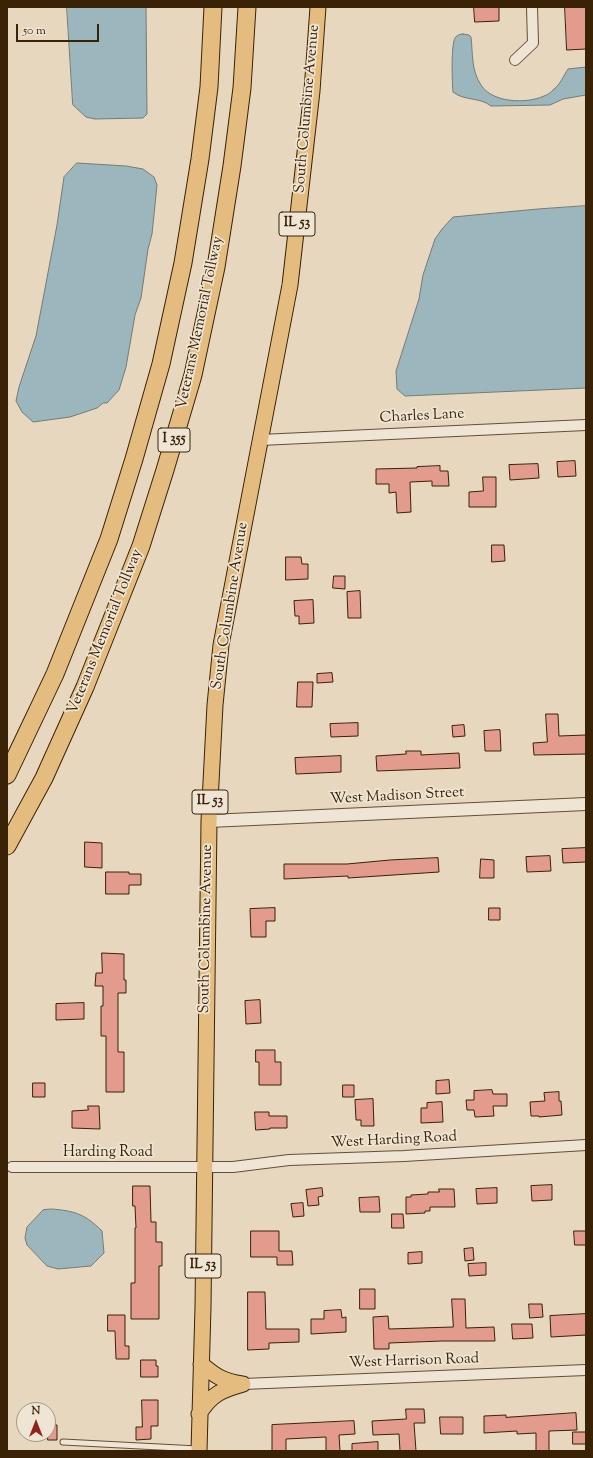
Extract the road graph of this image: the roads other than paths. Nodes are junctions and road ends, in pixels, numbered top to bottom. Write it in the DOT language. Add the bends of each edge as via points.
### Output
graph roads {
  1 [pos="213,7"];
  2 [pos="247,7"];
  3 [pos="318,7"];
  4 [pos="532,7"];
  5 [pos="515,60"];
  6 [pos="586,424"];
  7 [pos="260,440"];
  8 [pos="7,775"];
  9 [pos="586,804"];
  10 [pos="209,821"];
  11 [pos="7,846"];
  12 [pos="586,1145"];
  13 [pos="12,1167"];
  14 [pos="204,1168"];
  15 [pos="201,1364"];
  16 [pos="586,1370"];
  17 [pos="243,1384"];
  18 [pos="199,1414"];
  19 [pos="63,1442"];
  20 [pos="199,1450"];
  1 -- 8 [label="highway, Veterans Memorial Tollway / I 355" via="209,87 200,159 183,262 161,364 109,539 55,674"];
  2 -- 11 [label="highway, Veterans Memorial Tollway / I 355" via="241,96 216,267 193,375 168,463 141,546 86,687 44,778"];
  3 -- 7 [label="main road, South Columbine Avenue / IL 53" via="312,91 290,285"];
  4 -- 5 [label="street" via="533,43"];
  6 -- 7 [label="street, Charles Lane"];
  7 -- 10 [label="main road, South Columbine Avenue / IL 53" via="221,645"];
  9 -- 10 [label="street, West Madison Street"];
  10 -- 14 [label="main road, South Columbine Avenue / IL 53"];
  12 -- 14 [label="street, West Harding Road" via="288,1160"];
  13 -- 14 [label="street, Harding Road"];
  14 -- 15 [label="main road, South Columbine Avenue / IL 53"];
  15 -- 17 [label="main road" via="228,1382"];
  15 -- 18 [label="main road, South Columbine Avenue / IL 53"];
  16 -- 17 [label="street, West Harrison Road"];
  17 -- 18 [label="main road" via="216,1394"];
  18 -- 20 [label="main road, South Columbine Avenue / IL 53"];
  19 -- 20 [label="lane"];
}
